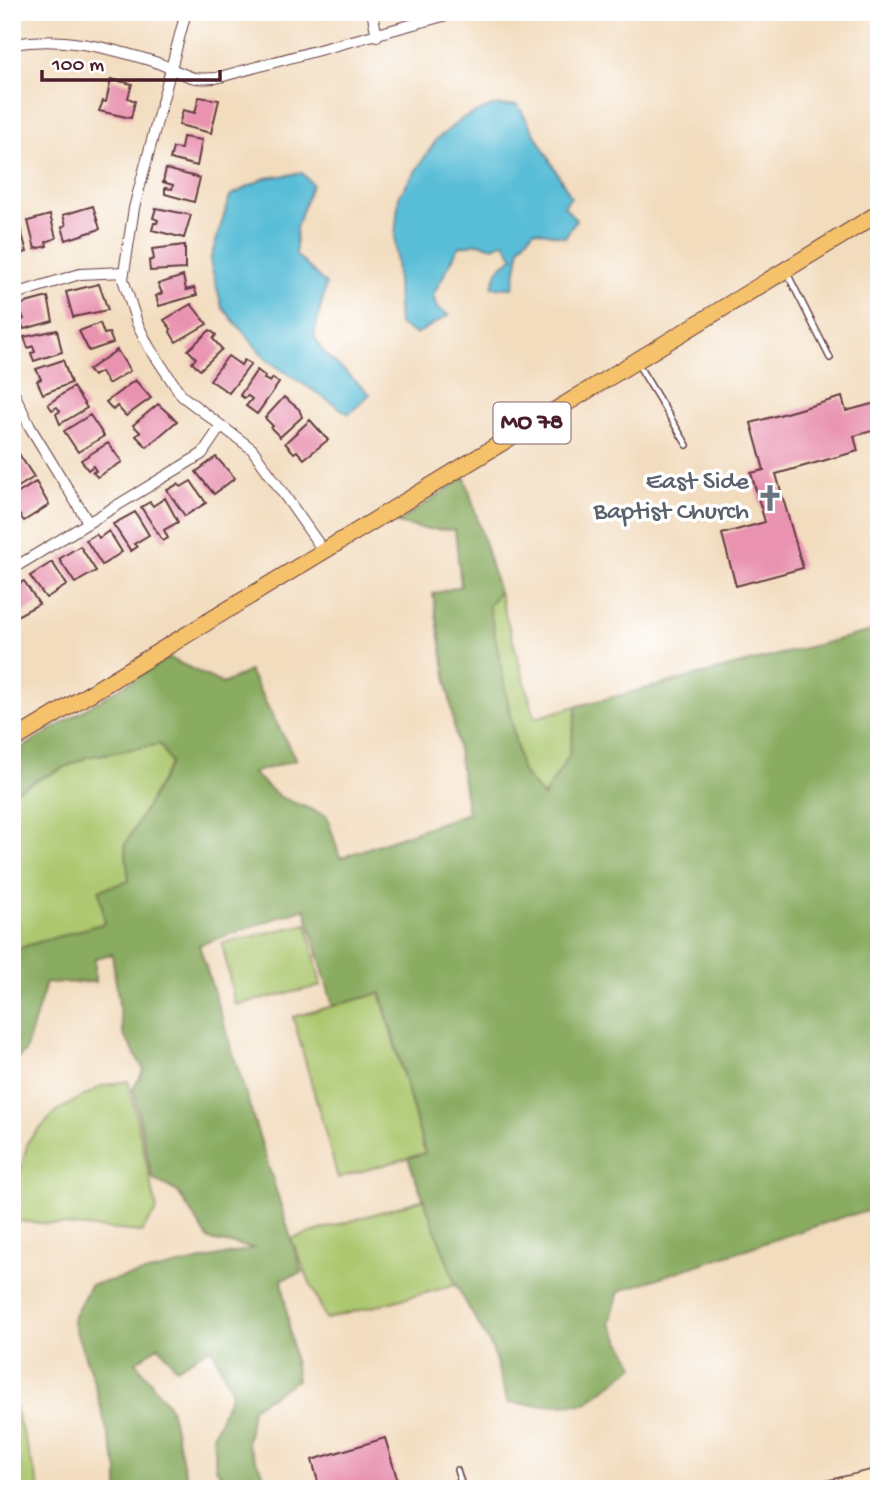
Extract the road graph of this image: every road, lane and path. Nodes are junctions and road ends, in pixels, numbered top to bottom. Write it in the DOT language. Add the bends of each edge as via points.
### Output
graph roads {
  1 [pos="186,12"];
  2 [pos="372,12"];
  3 [pos="458,12"];
  4 [pos="377,36"];
  5 [pos="12,44"];
  6 [pos="171,67"];
  7 [pos="879,214"];
  8 [pos="786,270"];
  9 [pos="124,272"];
  10 [pos="12,295"];
  11 [pos="830,358"];
  12 [pos="636,361"];
  13 [pos="12,389"];
  14 [pos="222,426"];
  15 [pos="687,445"];
  16 [pos="88,522"];
  17 [pos="323,550"];
  18 [pos="12,569"];
  19 [pos="12,741"];
  20 [pos="457,1470"];
  21 [pos="879,1476"];
  22 [pos="463,1489"];
  23 [pos="824,1489"];
  1 -- 6 [label="street"];
  2 -- 4 [label="street"];
  3 -- 4 [label="street"];
  4 -- 6 [label="street" via="216,78 194,78"];
  5 -- 6 [label="street" via="67,41"];
  6 -- 9 [label="street" via="134,208"];
  7 -- 8 [label="main road, MO 78"];
  8 -- 11 [label="lane"];
  8 -- 12 [label="main road, MO 78"];
  9 -- 10 [label="street" via="80,274"];
  9 -- 14 [label="street" via="137,323 149,347 182,396"];
  12 -- 15 [label="lane"];
  12 -- 17 [label="main road, MO 78"];
  13 -- 16 [label="street"];
  14 -- 16 [label="street" via="202,454"];
  14 -- 17 [label="street" via="252,449"];
  16 -- 18 [label="street"];
  17 -- 19 [label="main road, MO 78"];
  20 -- 22 [label="lane"];
  21 -- 23 [label="street"];
}
